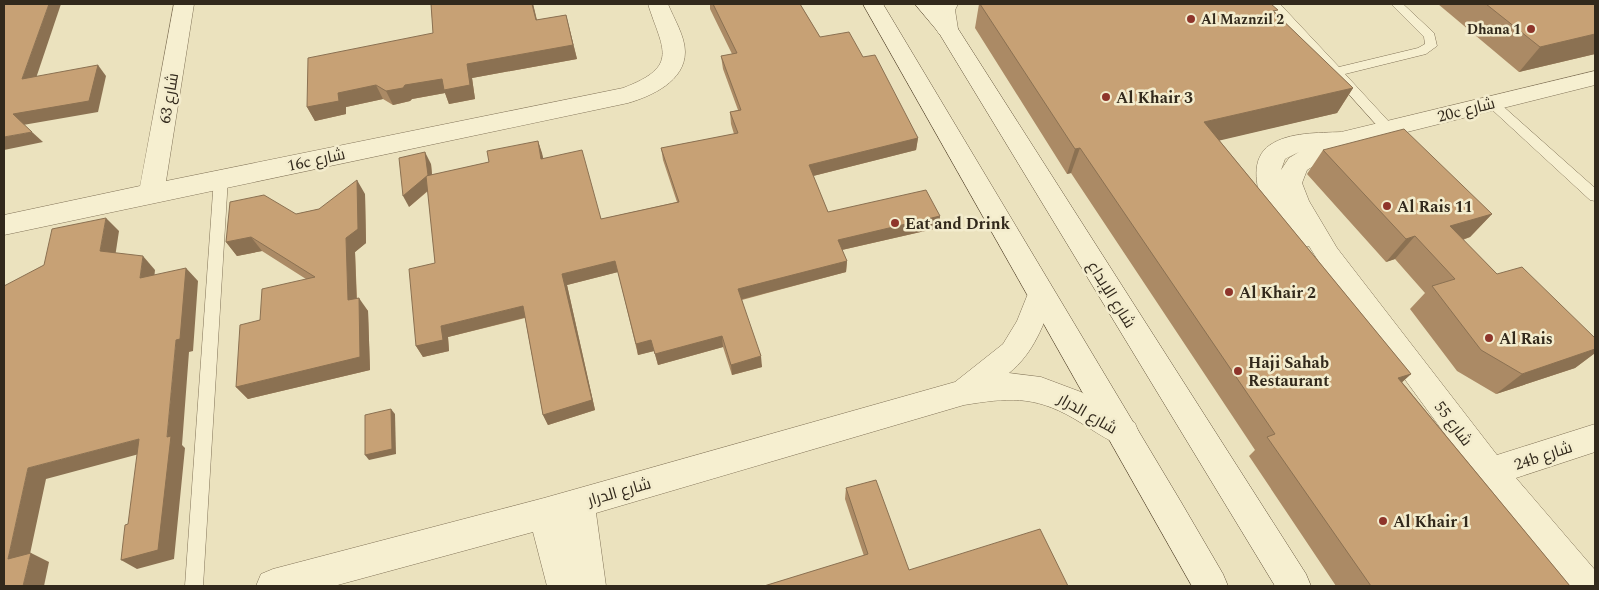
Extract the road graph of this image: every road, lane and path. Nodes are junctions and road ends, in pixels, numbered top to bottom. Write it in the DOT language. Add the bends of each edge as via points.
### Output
graph roads {
  1 [pos="184,4"];
  2 [pos="658,4"];
  3 [pos="873,4"];
  4 [pos="925,4"];
  5 [pos="1274,4"];
  6 [pos="1397,4"];
  7 [pos="947,17"];
  8 [pos="1337,72"];
  9 [pos="1595,78"];
  10 [pos="1492,103"];
  11 [pos="1387,128"];
  12 [pos="1338,140"];
  13 [pos="221,178"];
  14 [pos="151,192"];
  15 [pos="1595,196"];
  16 [pos="4,225"];
  17 [pos="1041,294"];
  18 [pos="964,392"];
  19 [pos="1124,434"];
  20 [pos="1595,438"];
  21 [pos="1491,472"];
  22 [pos="578,503"];
  23 [pos="544,513"];
  24 [pos="194,586"];
  25 [pos="273,586"];
  26 [pos="564,586"];
  27 [pos="589,586"];
  28 [pos="1211,586"];
  29 [pos="1294,586"];
  30 [pos="1587,586"];
  1 -- 14 [label="street, شارع 63"];
  2 -- 13 [label="street, 16c شارع" via="674,52 672,65 662,78 647,88 628,95"];
  3 -- 17 [label="street"];
  4 -- 7 [label="street, شارع الإبداع"];
  5 -- 8 [label="lane"];
  6 -- 8 [label="lane" via="1430,36 1431,46"];
  7 -- 29 [label="street, شارع الإبداع"];
  8 -- 11 [label="lane"];
  9 -- 10 [label="street, 20c شارع"];
  10 -- 11 [label="street, 20c شارع"];
  10 -- 15 [label="lane"];
  11 -- 12 [label="street, 20c شارع"];
  12 -- 21 [label="street, شارع 55" via="1298,164 1292,173 1290,183 1297,202 1328,255"];
  13 -- 14 [label="street, 16c شارع"];
  13 -- 24 [label="lane"];
  14 -- 16 [label="street, 16c شارع"];
  17 -- 18 [label="street, شارع الدرار" via="1030,325 1013,353"];
  17 -- 19 [label="street"];
  18 -- 19 [label="street, شارع الدرار" via="1009,386 1038,389 1068,399"];
  18 -- 22 [label="street, شارع الدرار"];
  19 -- 28 [label="street"];
  20 -- 21 [label="street, 24b شارع"];
  21 -- 30 [label="street, شارع 55"];
  22 -- 23 [label="street, شارع الدرار"];
  22 -- 27 [label="street"];
  23 -- 25 [label="street, شارع الدرار"];
  23 -- 26 [label="street"];
}
